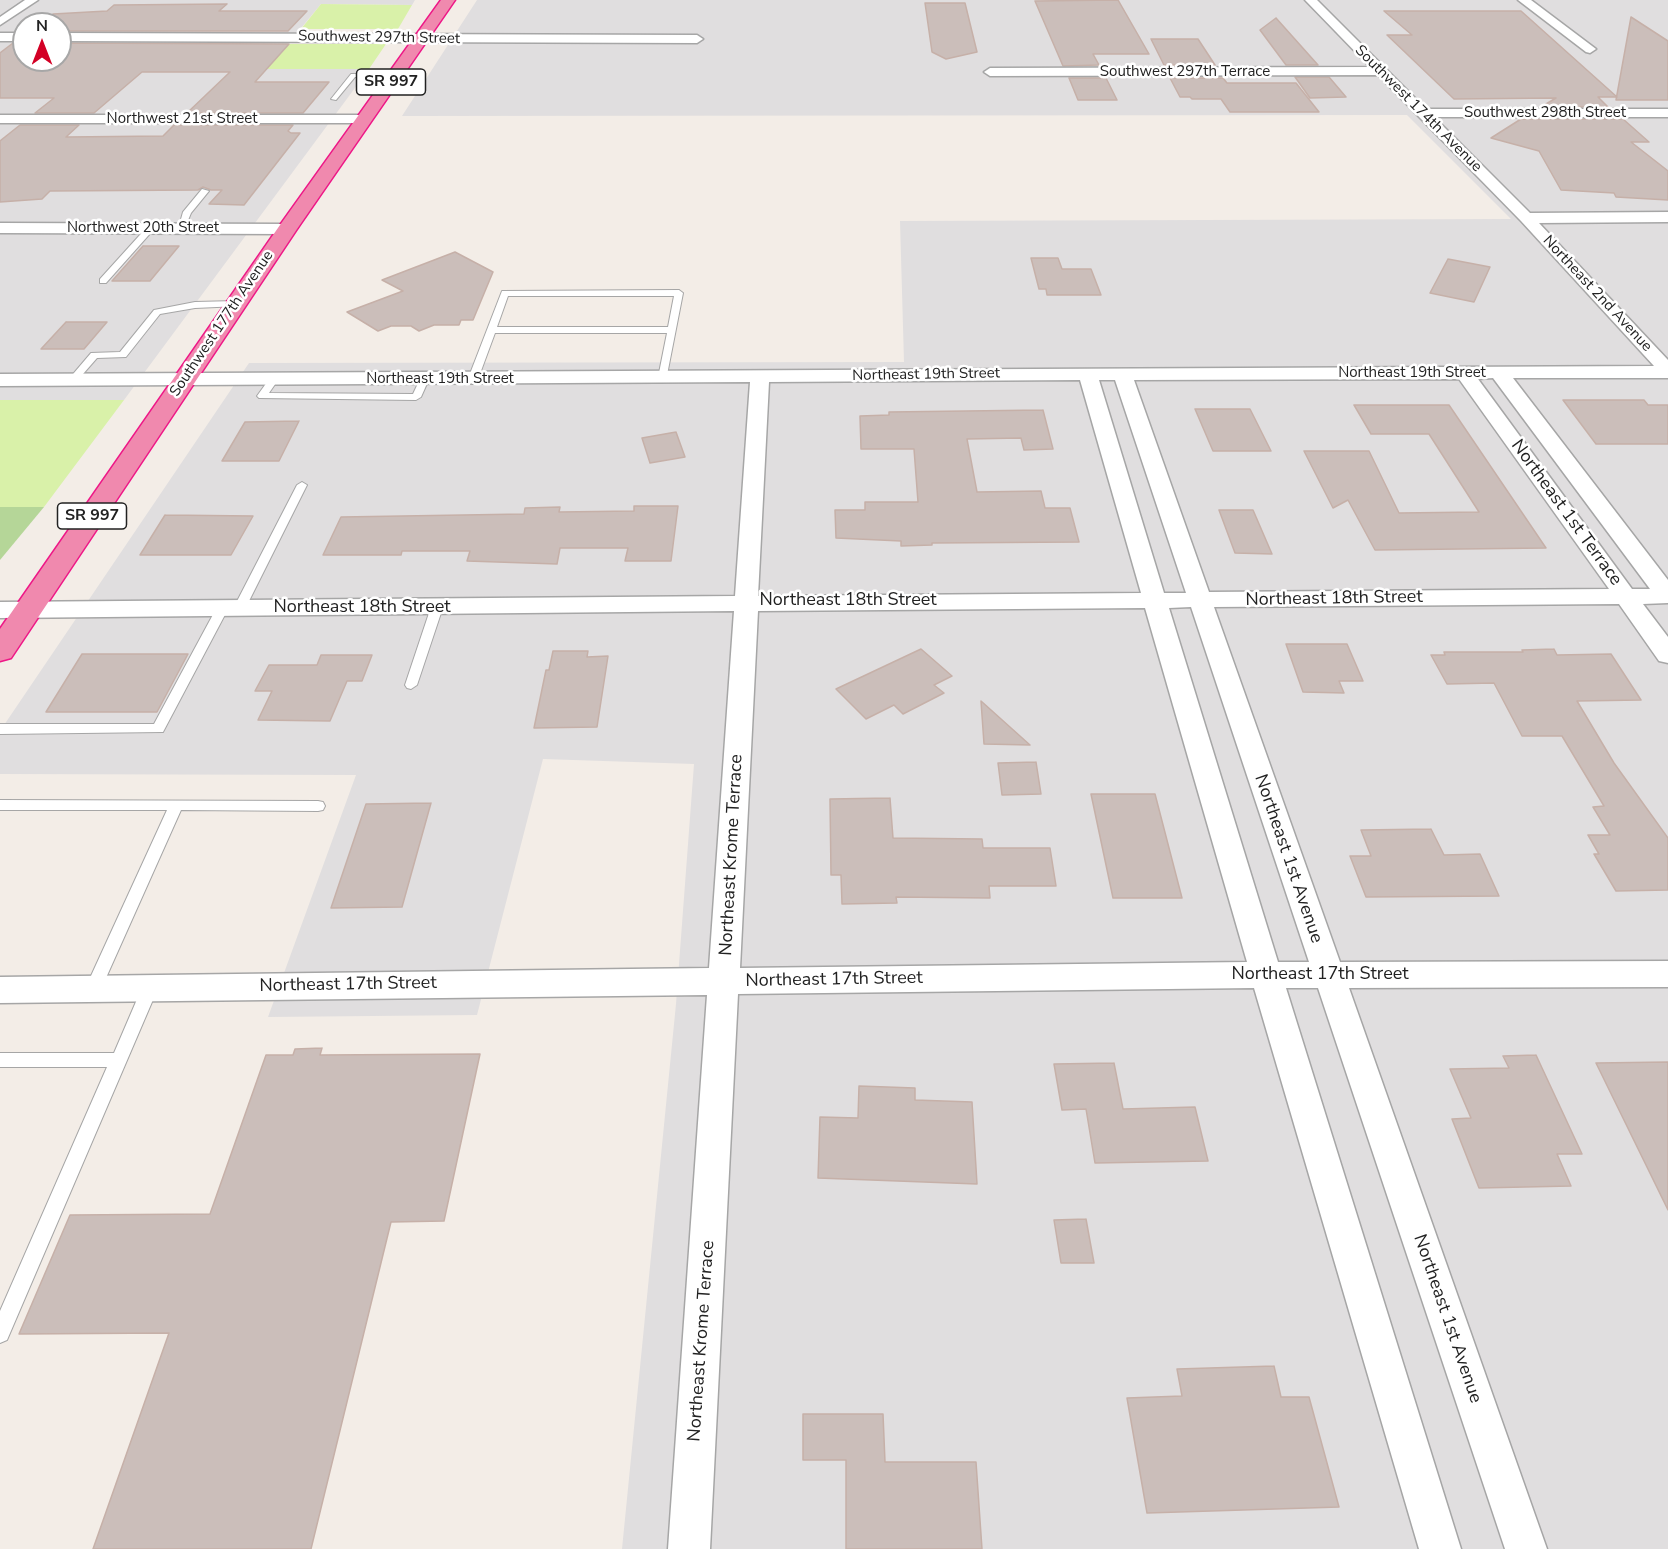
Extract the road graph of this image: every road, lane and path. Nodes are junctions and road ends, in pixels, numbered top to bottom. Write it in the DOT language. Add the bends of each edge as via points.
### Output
graph roads {
  1 [pos="32,0"];
  2 [pos="448,0"];
  3 [pos="1311,0"];
  4 [pos="1524,0"];
  5 [pos="0,22"];
  6 [pos="72,37"];
  7 [pos="422,38"];
  8 [pos="697,39"];
  9 [pos="1590,49"];
  10 [pos="1380,71"];
  11 [pos="990,72"];
  12 [pos="395,75"];
  13 [pos="334,99"];
  14 [pos="1668,113"];
  15 [pos="1423,114"];
  16 [pos="0,119"];
  17 [pos="363,119"];
  18 [pos="205,191"];
  19 [pos="1526,218"];
  20 [pos="1668,218"];
  21 [pos="0,228"];
  22 [pos="151,228"];
  23 [pos="181,228"];
  24 [pos="287,229"];
  25 [pos="103,281"];
  26 [pos="236,304"];
  27 [pos="491,330"];
  28 [pos="672,330"];
  29 [pos="1464,372"];
  30 [pos="1498,372"];
  31 [pos="1668,372"];
  32 [pos="1122,373"];
  33 [pos="1088,374"];
  34 [pos="760,377"];
  35 [pos="663,378"];
  36 [pos="473,379"];
  37 [pos="0,380"];
  38 [pos="73,380"];
  39 [pos="184,380"];
  40 [pos="303,484"];
  41 [pos="1626,596"];
  42 [pos="1668,596"];
  43 [pos="1199,600"];
  44 [pos="1156,601"];
  45 [pos="748,602"];
  46 [pos="437,607"];
  47 [pos="230,609"];
  48 [pos="0,610"];
  49 [pos="29,610"];
  50 [pos="0,651"];
  51 [pos="1668,655"];
  52 [pos="411,685"];
  53 [pos="0,729"];
  54 [pos="0,805"];
  55 [pos="176,805"];
  56 [pos="318,806"];
  57 [pos="1668,974"];
  58 [pos="1266,975"];
  59 [pos="1328,975"];
  60 [pos="724,981"];
  61 [pos="93,988"];
  62 [pos="150,988"];
  63 [pos="0,990"];
  64 [pos="0,1060"];
  65 [pos="118,1060"];
  66 [pos="0,1333"];
  67 [pos="689,1549"];
  68 [pos="1440,1549"];
  69 [pos="1526,1549"];
  1 -- 5 [label="street"];
  2 -- 7 [label="highway, Southwest 177th Avenue / SR 997"];
  3 -- 10 [label="street, Southwest 174th Avenue"];
  4 -- 9 [label="street"];
  6 -- 7 [label="street, Southwest 297th Street"];
  7 -- 8 [label="street, Southwest 297th Street"];
  7 -- 12 [label="highway, Southwest 177th Avenue / SR 997"];
  10 -- 11 [label="street, Southwest 297th Terrace"];
  10 -- 15 [label="street, Southwest 174th Avenue"];
  12 -- 13 [label="lane" via="353,75"];
  12 -- 17 [label="highway, Southwest 177th Avenue / SR 997"];
  14 -- 15 [label="street, Southwest 298th Street"];
  15 -- 19 [label="street, Southwest 174th Avenue"];
  16 -- 17 [label="street, Northwest 21st Street"];
  17 -- 24 [label="highway, Southwest 177th Avenue / SR 997"];
  18 -- 23 [label="lane" via="187,212"];
  19 -- 20 [label="street"];
  19 -- 31 [label="street, Northeast 2nd Avenue"];
  21 -- 22 [label="street, Northwest 20th Street"];
  22 -- 23 [label="street, Northwest 20th Street"];
  22 -- 25 [label="lane"];
  23 -- 24 [label="street, Northwest 20th Street"];
  24 -- 26 [label="highway, Southwest 177th Avenue / SR 997"];
  26 -- 38 [label="lane" via="195,305 157,312 123,355 94,355"];
  26 -- 39 [label="highway, Southwest 177th Avenue / SR 997"];
  27 -- 28 [label="lane"];
  27 -- 28 [label="lane" via="505,293 679,293"];
  27 -- 36 [label="lane"];
  28 -- 35 [label="lane"];
  29 -- 30 [label="street, Northeast 19th Street"];
  29 -- 32 [label="street, Northeast 19th Street"];
  29 -- 41 [label="street, Northeast 1st Terrace"];
  30 -- 31 [label="street, Northeast 19th Street"];
  30 -- 42 [label="street, Northeast 1st Terrace"];
  32 -- 33 [label="street, Northeast 19th Street"];
  32 -- 43 [label="street, Northeast 1st Avenue"];
  33 -- 34 [label="street, Northeast 19th Street"];
  33 -- 44 [label="street"];
  34 -- 35 [label="street, Northeast 19th Street"];
  34 -- 45 [label="street, Northeast Krome Terrace"];
  35 -- 36 [label="street, Northeast 19th Street"];
  36 -- 39 [label="street, Northeast 19th Street"];
  37 -- 38 [label="street, Northeast 19th Street"];
  38 -- 39 [label="street, Northeast 19th Street"];
  39 -- 49 [label="highway, Southwest 177th Avenue / SR 997"];
  40 -- 47 [label="lane"];
  41 -- 42 [label="street, Northeast 18th Street"];
  41 -- 43 [label="street, Northeast 18th Street"];
  41 -- 51 [label="street, Northeast 1st Terrace"];
  43 -- 44 [label="street, Northeast 18th Street"];
  43 -- 59 [label="street, Northeast 1st Avenue"];
  44 -- 45 [label="street, Northeast 18th Street"];
  44 -- 58 [label="street"];
  45 -- 46 [label="street, Northeast 18th Street"];
  45 -- 60 [label="street, Northeast Krome Terrace"];
  46 -- 47 [label="street, Northeast 18th Street"];
  46 -- 52 [label="lane"];
  47 -- 49 [label="street, Northeast 18th Street"];
  47 -- 53 [label="lane" via="158,729"];
  48 -- 49 [label="street, Northeast 18th Street"];
  49 -- 50 [label="highway, Southwest 177th Avenue / SR 997"];
  54 -- 55 [label="lane"];
  55 -- 56 [label="lane"];
  55 -- 61 [label="lane"];
  57 -- 59 [label="street, Northeast 17th Street"];
  58 -- 59 [label="street, Northeast 17th Street"];
  58 -- 60 [label="street, Northeast 17th Street"];
  58 -- 68 [label="street"];
  59 -- 69 [label="street, Northeast 1st Avenue"];
  60 -- 62 [label="street, Northeast 17th Street"];
  60 -- 67 [label="street, Northeast Krome Terrace"];
  61 -- 62 [label="street, Northeast 17th Street"];
  61 -- 63 [label="street, Northeast 17th Street"];
  62 -- 65 [label="lane"];
  64 -- 65 [label="lane"];
  65 -- 66 [label="lane"];
}
